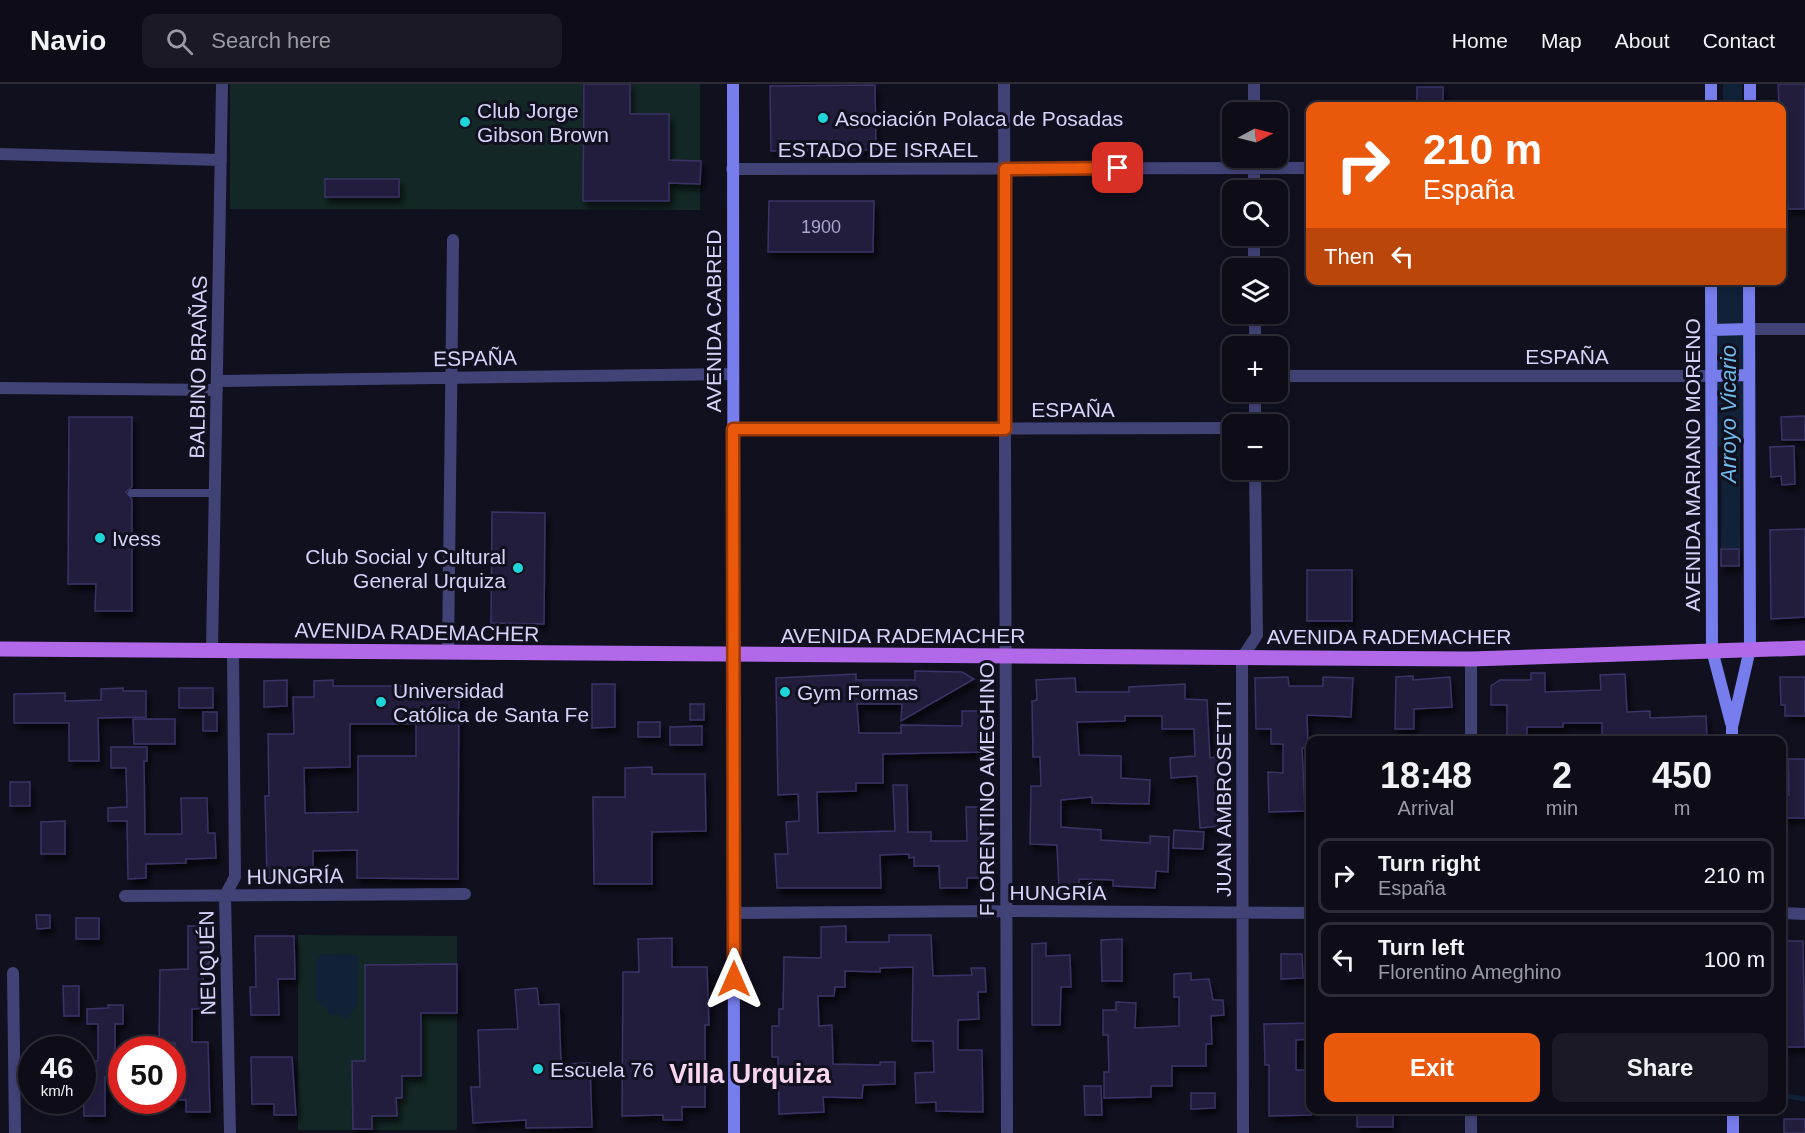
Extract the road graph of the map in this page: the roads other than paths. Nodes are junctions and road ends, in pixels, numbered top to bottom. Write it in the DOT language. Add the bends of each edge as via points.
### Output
graph roads {
  1 [pos="222,84"];
  2 [pos="733,84"];
  3 [pos="1004,84"];
  4 [pos="1254,84"];
  5 [pos="1711,84"];
  6 [pos="1750,84"];
  7 [pos="1254,102"];
  8 [pos="1711,102"];
  9 [pos="1750,102"];
  10 [pos="0,154"];
  11 [pos="221,160"];
  12 [pos="1222,164"];
  13 [pos="1288,166"];
  14 [pos="1306,168"];
  15 [pos="732,169"];
  16 [pos="1005,169"];
  17 [pos="453,240"];
  18 [pos="1711,285"];
  19 [pos="1749,285"];
  20 [pos="1749,329"];
  21 [pos="1711,330"];
  22 [pos="1805,330"];
  23 [pos="733,374"];
  24 [pos="1712,375"];
  25 [pos="1749,375"];
  26 [pos="1288,376"];
  27 [pos="451,378"];
  28 [pos="217,385"];
  29 [pos="0,388"];
  30 [pos="1222,428"];
  31 [pos="733,429"];
  32 [pos="1005,429"];
  33 [pos="1255,480"];
  34 [pos="132,493"];
  35 [pos="215,493"];
  36 [pos="1805,648"];
  37 [pos="0,649"];
  38 [pos="1750,649"];
  39 [pos="1712,650"];
  40 [pos="212,651"];
  41 [pos="233,651"];
  42 [pos="448,653"];
  43 [pos="733,656"];
  44 [pos="1005,657"];
  45 [pos="1242,658"];
  46 [pos="1471,659"];
  47 [pos="1732,727"];
  48 [pos="1471,736"];
  49 [pos="1732,736"];
  50 [pos="465,894"];
  51 [pos="125,896"];
  52 [pos="225,896"];
  53 [pos="1005,911"];
  54 [pos="734,913"];
  55 [pos="1242,913"];
  56 [pos="1306,913"];
  57 [pos="1786,914"];
  58 [pos="1805,914"];
  59 [pos="13,973"];
  60 [pos="1471,1114"];
  61 [pos="1733,1114"];
  62 [pos="15,1133"];
  63 [pos="230,1133"];
  64 [pos="734,1133"];
  65 [pos="1007,1133"];
  66 [pos="1243,1133"];
  67 [pos="1471,1133"];
  68 [pos="1733,1133"];
  1 -- 11 [label="street, BALBINO BRAÑAS"];
  2 -- 15 [label="main road, AVENIDA CABRED"];
  3 -- 16 [label="street, FLORENTINO AMEGHINO"];
  4 -- 7 [label="street"];
  5 -- 8 [label="main road"];
  6 -- 9 [label="main road"];
  10 -- 11 [label="street"];
  11 -- 28 [label="street, BALBINO BRAÑAS"];
  12 -- 16 [label="street, ESTADO DE ISRAEL"];
  13 -- 14 [label="street, ESTADO DE ISRAEL"];
  15 -- 16 [label="street, ESTADO DE ISRAEL"];
  15 -- 23 [label="main road, AVENIDA CABRED"];
  16 -- 32 [label="street, FLORENTINO AMEGHINO"];
  17 -- 27 [label="street"];
  18 -- 21 [label="main road, AVENIDA MARIANO MORENO"];
  19 -- 20 [label="main road"];
  20 -- 21 [label="main road"];
  20 -- 22 [label="street"];
  20 -- 25 [label="main road"];
  21 -- 24 [label="main road, AVENIDA MARIANO MORENO"];
  23 -- 27 [label="street, ESPAÑA"];
  23 -- 31 [label="main road, AVENIDA CABRED"];
  24 -- 25 [label="main road"];
  24 -- 26 [label="street, ESPAÑA"];
  24 -- 39 [label="main road, AVENIDA MARIANO MORENO"];
  25 -- 38 [label="main road"];
  27 -- 28 [label="street, ESPAÑA"];
  27 -- 42 [label="street"];
  28 -- 29 [label="street, ESPAÑA"];
  28 -- 35 [label="street, BALBINO BRAÑAS"];
  30 -- 32 [label="street, ESPAÑA"];
  31 -- 32 [label="street, ESPAÑA"];
  31 -- 43 [label="main road, AVENIDA CABRED"];
  32 -- 44 [label="street, FLORENTINO AMEGHINO"];
  33 -- 45 [label="street" via="1257,635"];
  34 -- 35 [label="lane"];
  35 -- 40 [label="street, BALBINO BRAÑAS"];
  36 -- 38 [label="main road, AVENIDA RADEMACHER"];
  37 -- 40 [label="main road, AVENIDA RADEMACHER"];
  38 -- 39 [label="main road, AVENIDA RADEMACHER"];
  38 -- 47 [label="main road"];
  39 -- 46 [label="main road, AVENIDA RADEMACHER"];
  39 -- 47 [label="main road, AVENIDA MARIANO MORENO"];
  40 -- 41 [label="main road, AVENIDA RADEMACHER"];
  41 -- 42 [label="main road, AVENIDA RADEMACHER"];
  41 -- 52 [label="street, NEUQUÉN" via="235,877"];
  42 -- 43 [label="main road, AVENIDA RADEMACHER"];
  43 -- 44 [label="main road, AVENIDA RADEMACHER"];
  43 -- 54 [label="main road, AVENIDA CABRED"];
  44 -- 45 [label="main road, AVENIDA RADEMACHER"];
  44 -- 53 [label="street, FLORENTINO AMEGHINO"];
  45 -- 46 [label="main road, AVENIDA RADEMACHER"];
  45 -- 55 [label="street, JUAN AMBROSETTI"];
  46 -- 48 [label="street"];
  47 -- 49 [label="main road"];
  50 -- 52 [label="street, HUNGRÍA"];
  51 -- 52 [label="street, HUNGRÍA"];
  52 -- 63 [label="street, NEUQUÉN"];
  53 -- 54 [label="street, HUNGRÍA"];
  53 -- 55 [label="street, HUNGRÍA"];
  53 -- 65 [label="street, FLORENTINO AMEGHINO"];
  54 -- 64 [label="main road, AVENIDA CABRED"];
  55 -- 56 [label="street, HUNGRÍA"];
  55 -- 66 [label="street, JUAN AMBROSETTI"];
  57 -- 58 [label="street"];
  59 -- 62 [label="street"];
  60 -- 67 [label="street"];
  61 -- 68 [label="main road"];
}
